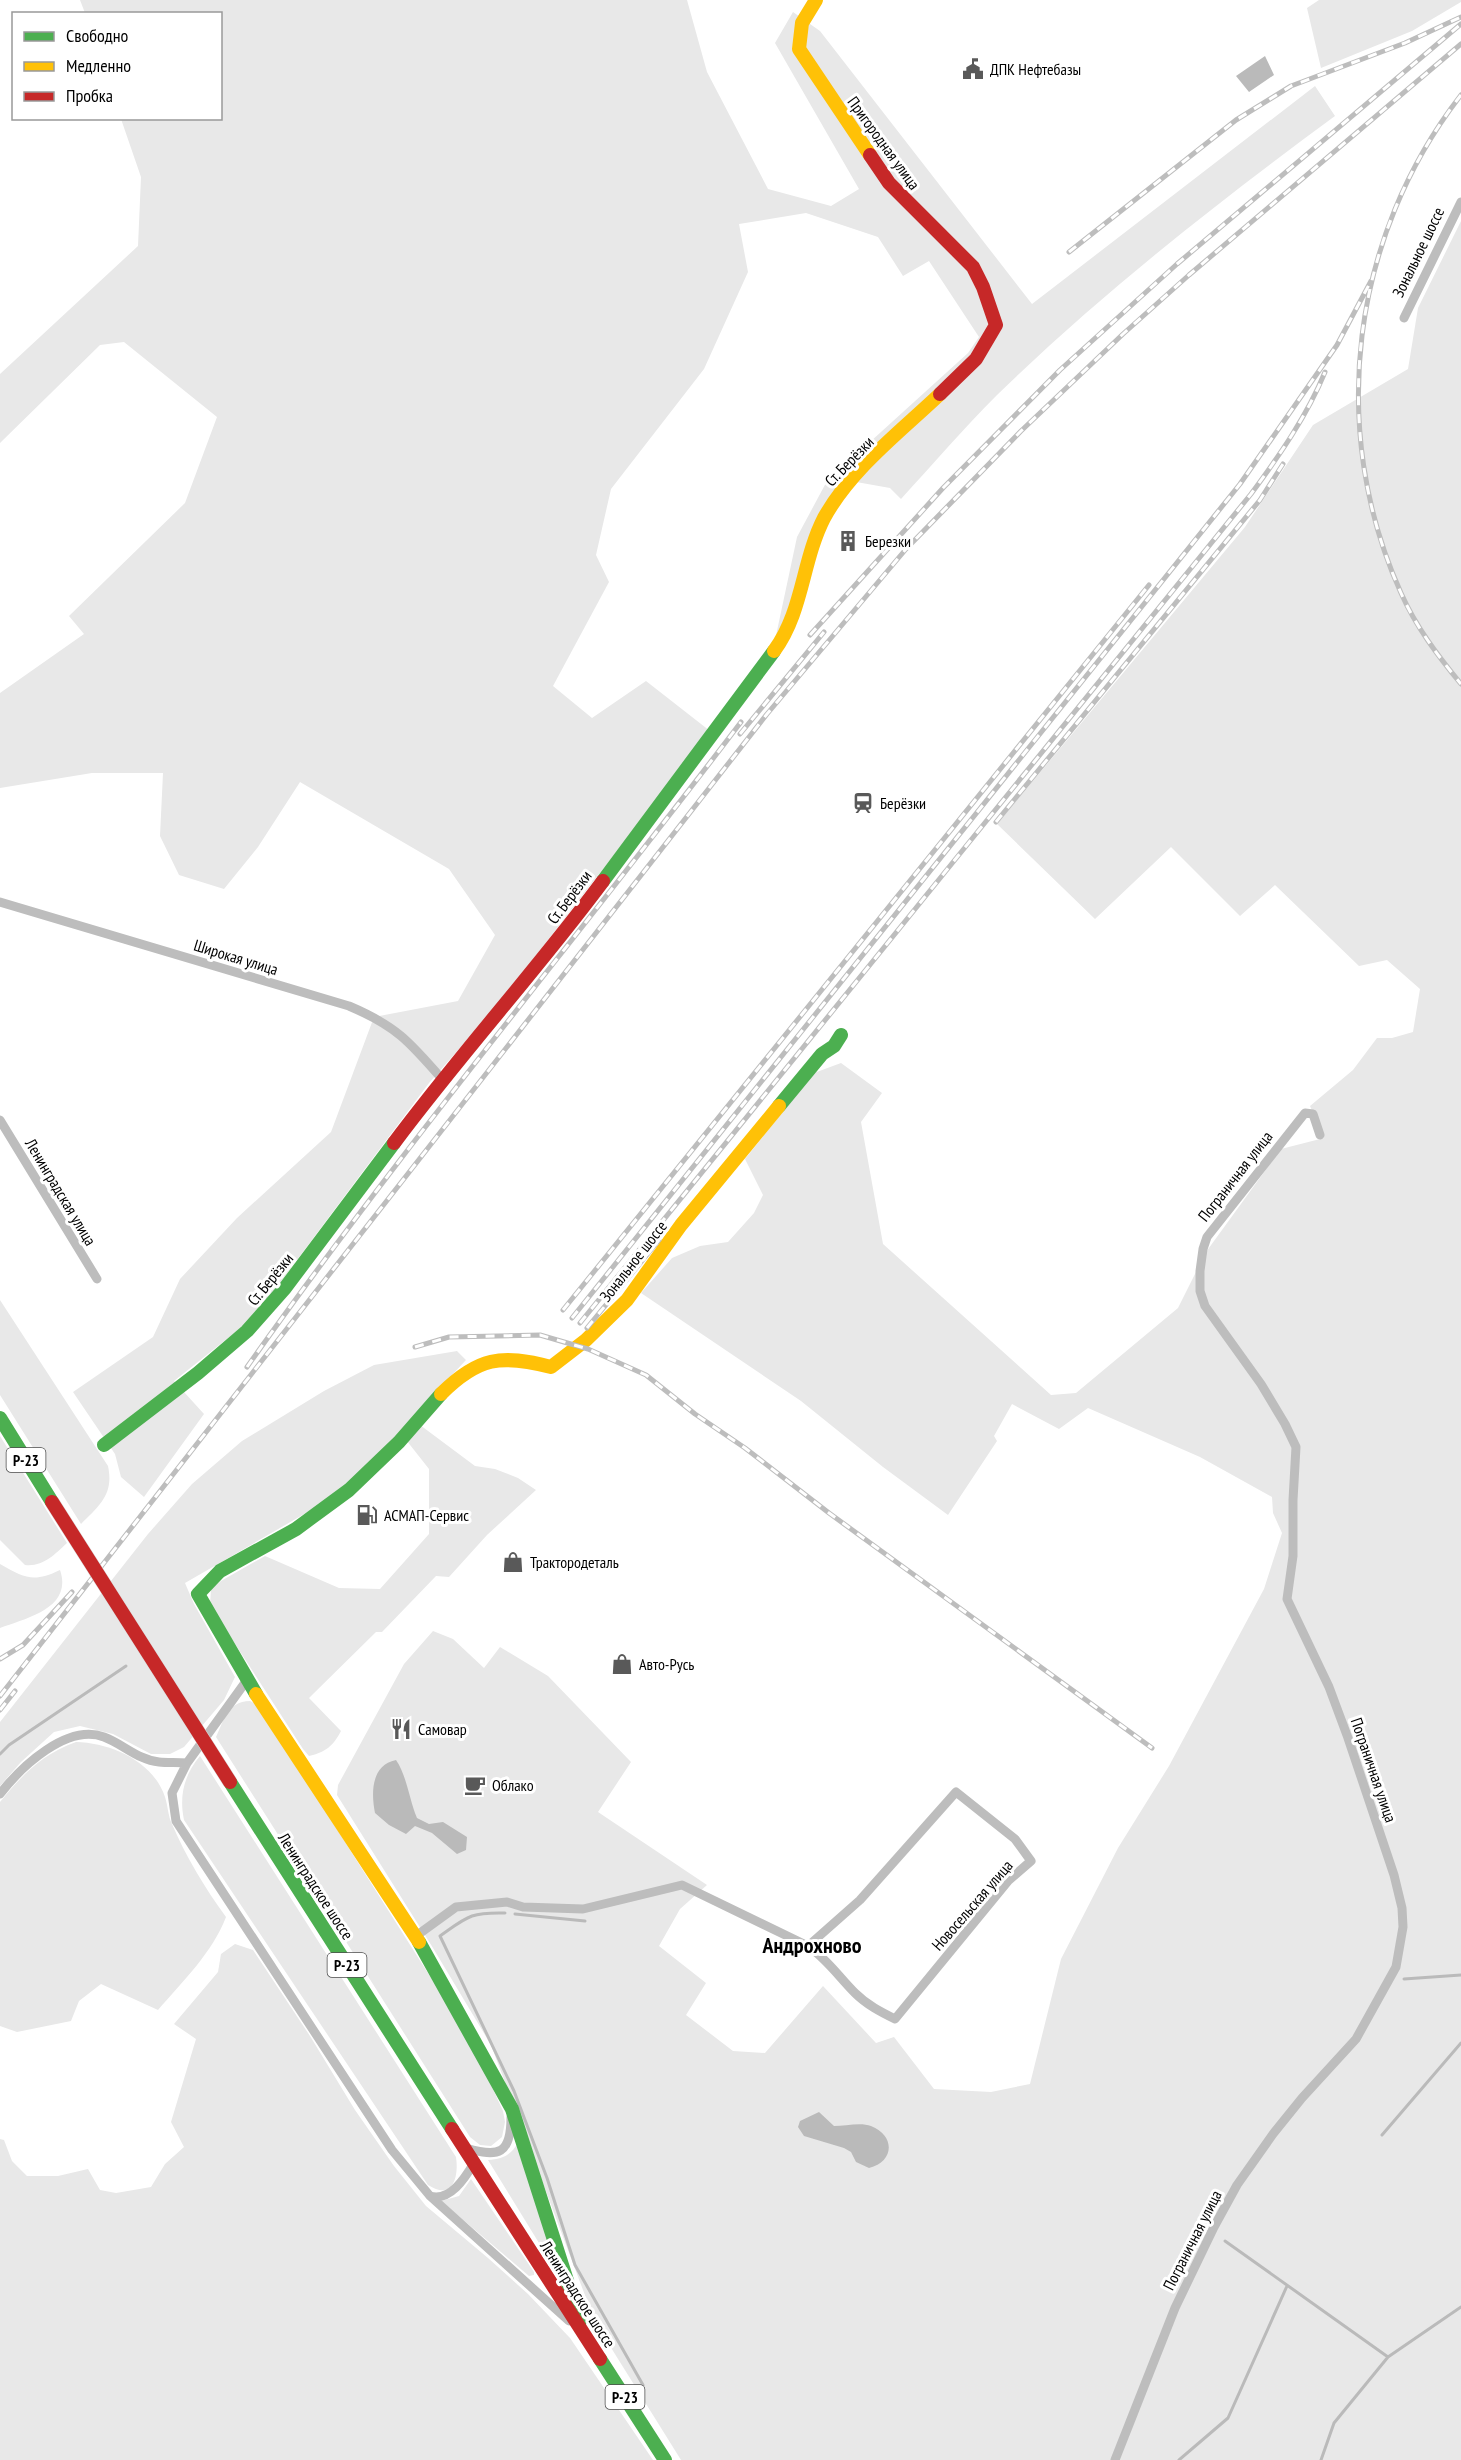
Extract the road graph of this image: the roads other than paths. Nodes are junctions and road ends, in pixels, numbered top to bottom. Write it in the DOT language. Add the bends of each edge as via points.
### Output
graph roads {
  1 [pos="816,0"];
  2 [pos="1461,202"];
  3 [pos="1404,318"];
  4 [pos="996,326"];
  5 [pos="0,902"];
  6 [pos="841,1035"];
  7 [pos="442,1079"];
  8 [pos="0,1120"];
  9 [pos="1320,1135"];
  10 [pos="97,1279"];
  11 [pos="0,1418"];
  12 [pos="104,1445"];
  13 [pos="247,1680"];
  14 [pos="187,1762"];
  15 [pos="0,1794"];
  16 [pos="416,1936"];
  17 [pos="808,1946"];
  18 [pos="512,2109"];
  19 [pos="464,2148"];
  20 [pos="474,2163"];
  21 [pos="430,2196"];
  22 [pos="585,2335"];
  23 [pos="665,2460"];
  24 [pos="1115,2460"];
  1 -- 4 [label="main road, Пригородная улица" via="801,22 799,49 889,183 973,267"];
  2 -- 3 [label="street, Зональное шоссе"];
  4 -- 7 [label="main road, Ст. Берёзки" via="976,359 845,485 813,545 795,613 781,642 521,987"];
  5 -- 7 [label="street, Широкая улица" via="349,1006 375,1017 406,1038"];
  6 -- 13 [label="main road, Зональное шоссе" via="681,1225 627,1300 586,1340 551,1367 502,1360 486,1361 472,1368 339,1498 205,1582 198,1594"];
  7 -- 12 [label="main road, Ст. Берёзки" via="285,1288 255,1322"];
  8 -- 10 [label="street, Ленинградская улица"];
  9 -- 24 [label="street, Пограничная улица" via="1313,1114 1305,1113 1207,1237 1200,1291 1214,1322 1260,1384 1296,1447 1293,1556 1287,1599 1329,1687 1394,1875 1403,1927 1396,1967 1356,2039 1288,2114 1237,2185 1175,2308"];
  11 -- 19 [label="main road, Ленинградское шоссе / Р-23, bridge"];
  13 -- 14 [label="street"];
  13 -- 16 [label="main road"];
  14 -- 15 [label="street" via="157,1762 102,1736 85,1734 66,1738 49,1749"];
  14 -- 21 [label="street" via="172,1793 176,1821 392,2150"];
  16 -- 17 [label="street" via="456,1907 507,1902 523,1907 583,1909 682,1885"];
  16 -- 18 [label="main road"];
  17 -- 17 [label="street, Новосельская улица" via="823,1956 856,1994 895,2019 1009,1880 1031,1861 1015,1839 956,1792 860,1900"];
  18 -- 19 [label="street" via="511,2137 505,2147 486,2154"];
  18 -- 22 [label="main road"];
  19 -- 20 [label="main road, Ленинградское шоссе / Р-23"];
  20 -- 21 [label="street" via="463,2181 449,2193"];
  20 -- 22 [label="main road, Ленинградское шоссе / Р-23"];
  21 -- 22 [label="street"];
  22 -- 23 [label="main road, Ленинградское шоссе / Р-23"];
}
